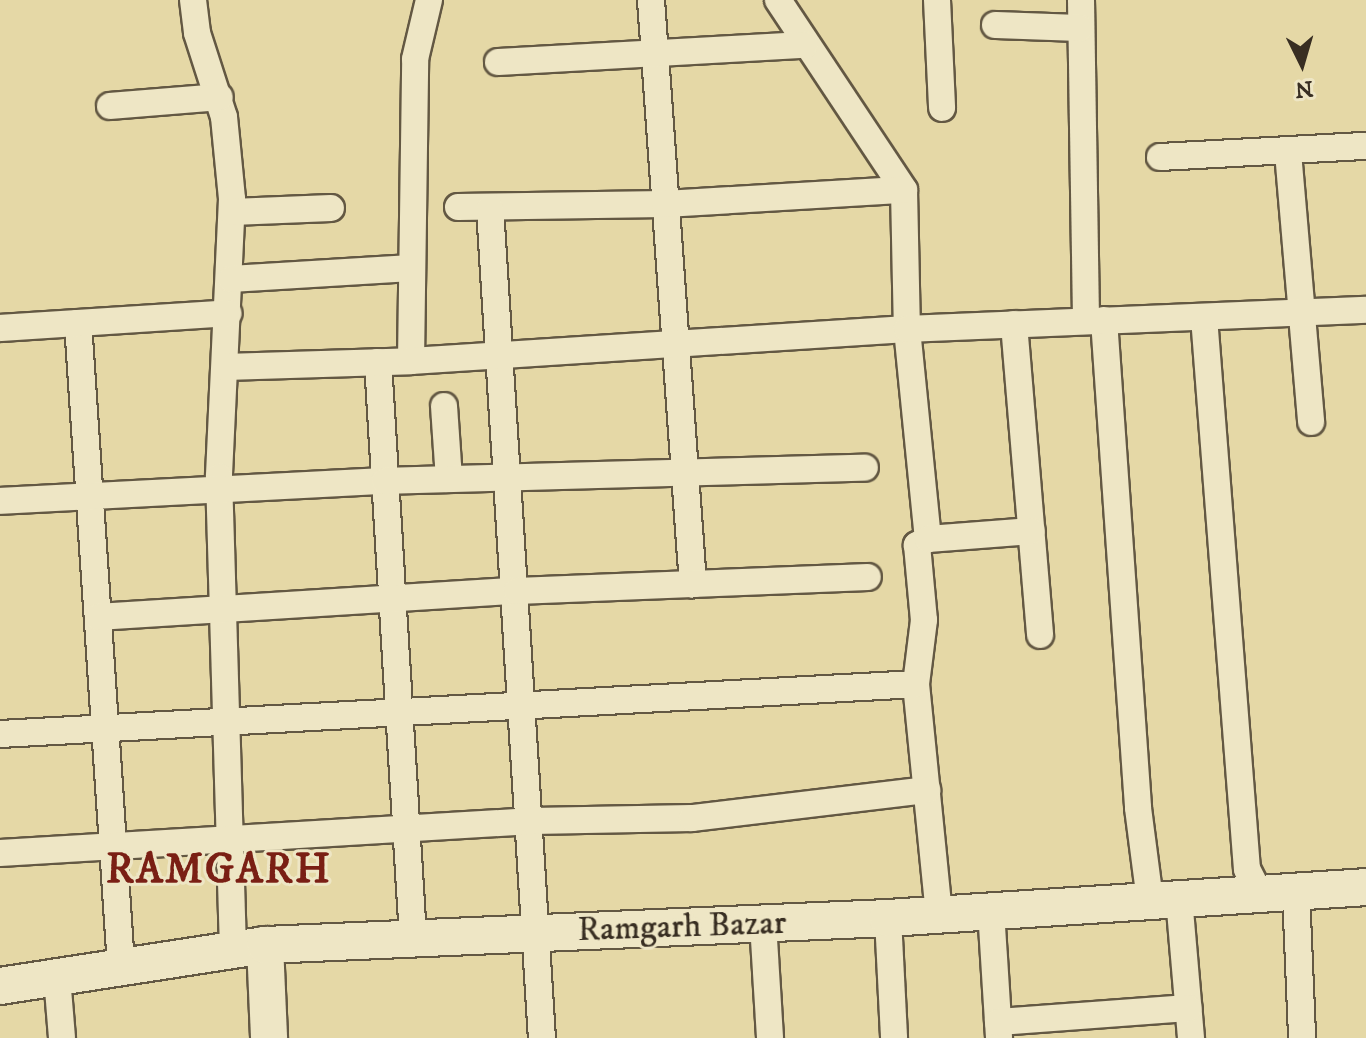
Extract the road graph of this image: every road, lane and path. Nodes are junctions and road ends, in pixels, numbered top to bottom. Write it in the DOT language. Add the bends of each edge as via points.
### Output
graph roads {
  1 [pos="193,0"];
  2 [pos="429,0"];
  3 [pos="651,0"];
  4 [pos="778,0"];
  5 [pos="937,0"];
  6 [pos="1081,0"];
  7 [pos="995,25"];
  8 [pos="1080,28"];
  9 [pos="805,45"];
  10 [pos="655,53"];
  11 [pos="498,62"];
  12 [pos="220,97"];
  13 [pos="110,106"];
  14 [pos="942,108"];
  15 [pos="1366,146"];
  16 [pos="1288,152"];
  17 [pos="1160,157"];
  18 [pos="904,190"];
  19 [pos="665,204"];
  20 [pos="458,207"];
  21 [pos="331,208"];
  22 [pos="490,208"];
  23 [pos="232,212"];
  24 [pos="411,268"];
  25 [pos="231,279"];
  26 [pos="1366,310"];
  27 [pos="1302,312"];
  28 [pos="229,313"];
  29 [pos="1204,317"];
  30 [pos="1095,321"];
  31 [pos="78,323"];
  32 [pos="1014,324"];
  33 [pos="0,328"];
  34 [pos="907,329"];
  35 [pos="675,344"];
  36 [pos="502,355"];
  37 [pos="411,361"];
  38 [pos="378,362"];
  39 [pos="225,367"];
  40 [pos="444,406"];
  41 [pos="1311,422"];
  42 [pos="865,468"];
  43 [pos="685,473"];
  44 [pos="510,478"];
  45 [pos="449,479"];
  46 [pos="385,481"];
  47 [pos="219,490"];
  48 [pos="90,496"];
  49 [pos="0,501"];
  50 [pos="1032,531"];
  51 [pos="928,539"];
  52 [pos="868,577"];
  53 [pos="693,584"];
  54 [pos="517,591"];
  55 [pos="392,599"];
  56 [pos="223,609"];
  57 [pos="98,617"];
  58 [pos="1040,635"];
  59 [pos="916,684"];
  60 [pos="524,704"];
  61 [pos="399,711"];
  62 [pos="226,720"];
  63 [pos="105,728"];
  64 [pos="0,734"];
  65 [pos="927,790"];
  66 [pos="532,821"];
  67 [pos="406,828"];
  68 [pos="230,839"];
  69 [pos="113,846"];
  70 [pos="0,853"];
  71 [pos="1366,887"];
  72 [pos="1296,892"];
  73 [pos="1260,894"];
  74 [pos="1165,899"];
  75 [pos="991,910"];
  76 [pos="939,914"];
  77 [pos="888,918"];
  78 [pos="763,923"];
  79 [pos="540,933"];
  80 [pos="413,938"];
  81 [pos="249,946"];
  82 [pos="121,966"];
  83 [pos="57,977"];
  84 [pos="0,986"];
  85 [pos="1188,1008"];
  86 [pos="998,1030"];
  87 [pos="62,1038"];
  88 [pos="269,1038"];
  89 [pos="542,1038"];
  90 [pos="770,1038"];
  91 [pos="894,1038"];
  92 [pos="1191,1038"];
  93 [pos="1302,1038"];
  1 -- 12 [label="street" via="197,33"];
  2 -- 24 [label="street" via="415,59"];
  3 -- 10 [label="street"];
  4 -- 9 [label="street"];
  5 -- 14 [label="street"];
  6 -- 8 [label="street"];
  7 -- 8 [label="street"];
  8 -- 30 [label="street"];
  9 -- 10 [label="street"];
  9 -- 18 [label="street"];
  10 -- 11 [label="street"];
  10 -- 19 [label="street"];
  12 -- 13 [label="street"];
  12 -- 23 [label="street"];
  15 -- 16 [label="street"];
  16 -- 17 [label="street"];
  16 -- 27 [label="street"];
  18 -- 19 [label="street"];
  18 -- 34 [label="street"];
  19 -- 22 [label="street"];
  19 -- 35 [label="street"];
  20 -- 22 [label="street"];
  21 -- 23 [label="street"];
  22 -- 36 [label="street"];
  23 -- 25 [label="street"];
  24 -- 25 [label="street"];
  24 -- 37 [label="street"];
  25 -- 28 [label="street"];
  26 -- 27 [label="street"];
  27 -- 29 [label="street"];
  27 -- 41 [label="street"];
  28 -- 31 [label="street"];
  28 -- 39 [label="street"];
  29 -- 30 [label="street"];
  29 -- 73 [label="street" via="1247,869"];
  30 -- 32 [label="street"];
  30 -- 74 [label="street" via="1138,808"];
  31 -- 33 [label="street"];
  31 -- 48 [label="street"];
  32 -- 34 [label="street"];
  32 -- 50 [label="street"];
  34 -- 35 [label="street"];
  34 -- 51 [label="street"];
  35 -- 36 [label="street"];
  35 -- 43 [label="street"];
  36 -- 37 [label="street"];
  36 -- 44 [label="street"];
  37 -- 38 [label="street"];
  38 -- 39 [label="street"];
  38 -- 46 [label="street"];
  39 -- 47 [label="street"];
  40 -- 45 [label="street"];
  42 -- 43 [label="street"];
  43 -- 44 [label="street"];
  43 -- 53 [label="street"];
  44 -- 45 [label="street"];
  44 -- 54 [label="street"];
  45 -- 46 [label="street"];
  46 -- 47 [label="street"];
  46 -- 55 [label="street"];
  47 -- 48 [label="street"];
  47 -- 56 [label="street"];
  48 -- 49 [label="street"];
  48 -- 57 [label="street"];
  50 -- 51 [label="street"];
  50 -- 58 [label="street"];
  51 -- 59 [label="street" via="917,545 924,620"];
  52 -- 53 [label="street"];
  53 -- 54 [label="street"];
  54 -- 55 [label="street"];
  54 -- 60 [label="street"];
  55 -- 56 [label="street"];
  55 -- 61 [label="street"];
  56 -- 57 [label="street"];
  56 -- 62 [label="street"];
  57 -- 63 [label="street"];
  59 -- 60 [label="street"];
  59 -- 65 [label="street"];
  60 -- 61 [label="street"];
  60 -- 66 [label="street"];
  61 -- 62 [label="street"];
  61 -- 67 [label="street"];
  62 -- 63 [label="street"];
  62 -- 68 [label="street"];
  63 -- 64 [label="street"];
  63 -- 69 [label="street"];
  65 -- 66 [label="street" via="692,818"];
  65 -- 76 [label="street"];
  66 -- 67 [label="street"];
  66 -- 79 [label="street"];
  67 -- 68 [label="street"];
  67 -- 80 [label="street"];
  68 -- 69 [label="street"];
  68 -- 81 [label="street"];
  69 -- 70 [label="street"];
  69 -- 82 [label="street"];
  71 -- 72 [label="street, Ramgarh Bazar"];
  72 -- 73 [label="street, Ramgarh Bazar"];
  72 -- 93 [label="street"];
  73 -- 74 [label="street, Ramgarh Bazar"];
  74 -- 75 [label="street, Ramgarh Bazar"];
  74 -- 85 [label="street"];
  75 -- 76 [label="street, Ramgarh Bazar"];
  75 -- 86 [label="street"];
  76 -- 77 [label="street, Ramgarh Bazar"];
  77 -- 78 [label="street, Ramgarh Bazar"];
  77 -- 91 [label="street"];
  78 -- 79 [label="street, Ramgarh Bazar"];
  78 -- 90 [label="street"];
  79 -- 80 [label="street, Ramgarh Bazar"];
  79 -- 89 [label="street"];
  80 -- 81 [label="street, Ramgarh Bazar"];
  81 -- 82 [label="street, Ramgarh Bazar"];
  81 -- 88 [label="street"];
  82 -- 83 [label="street, Ramgarh Bazar"];
  83 -- 84 [label="street, Ramgarh Bazar"];
  83 -- 87 [label="street"];
  85 -- 86 [label="street"];
  85 -- 92 [label="street"];
}
